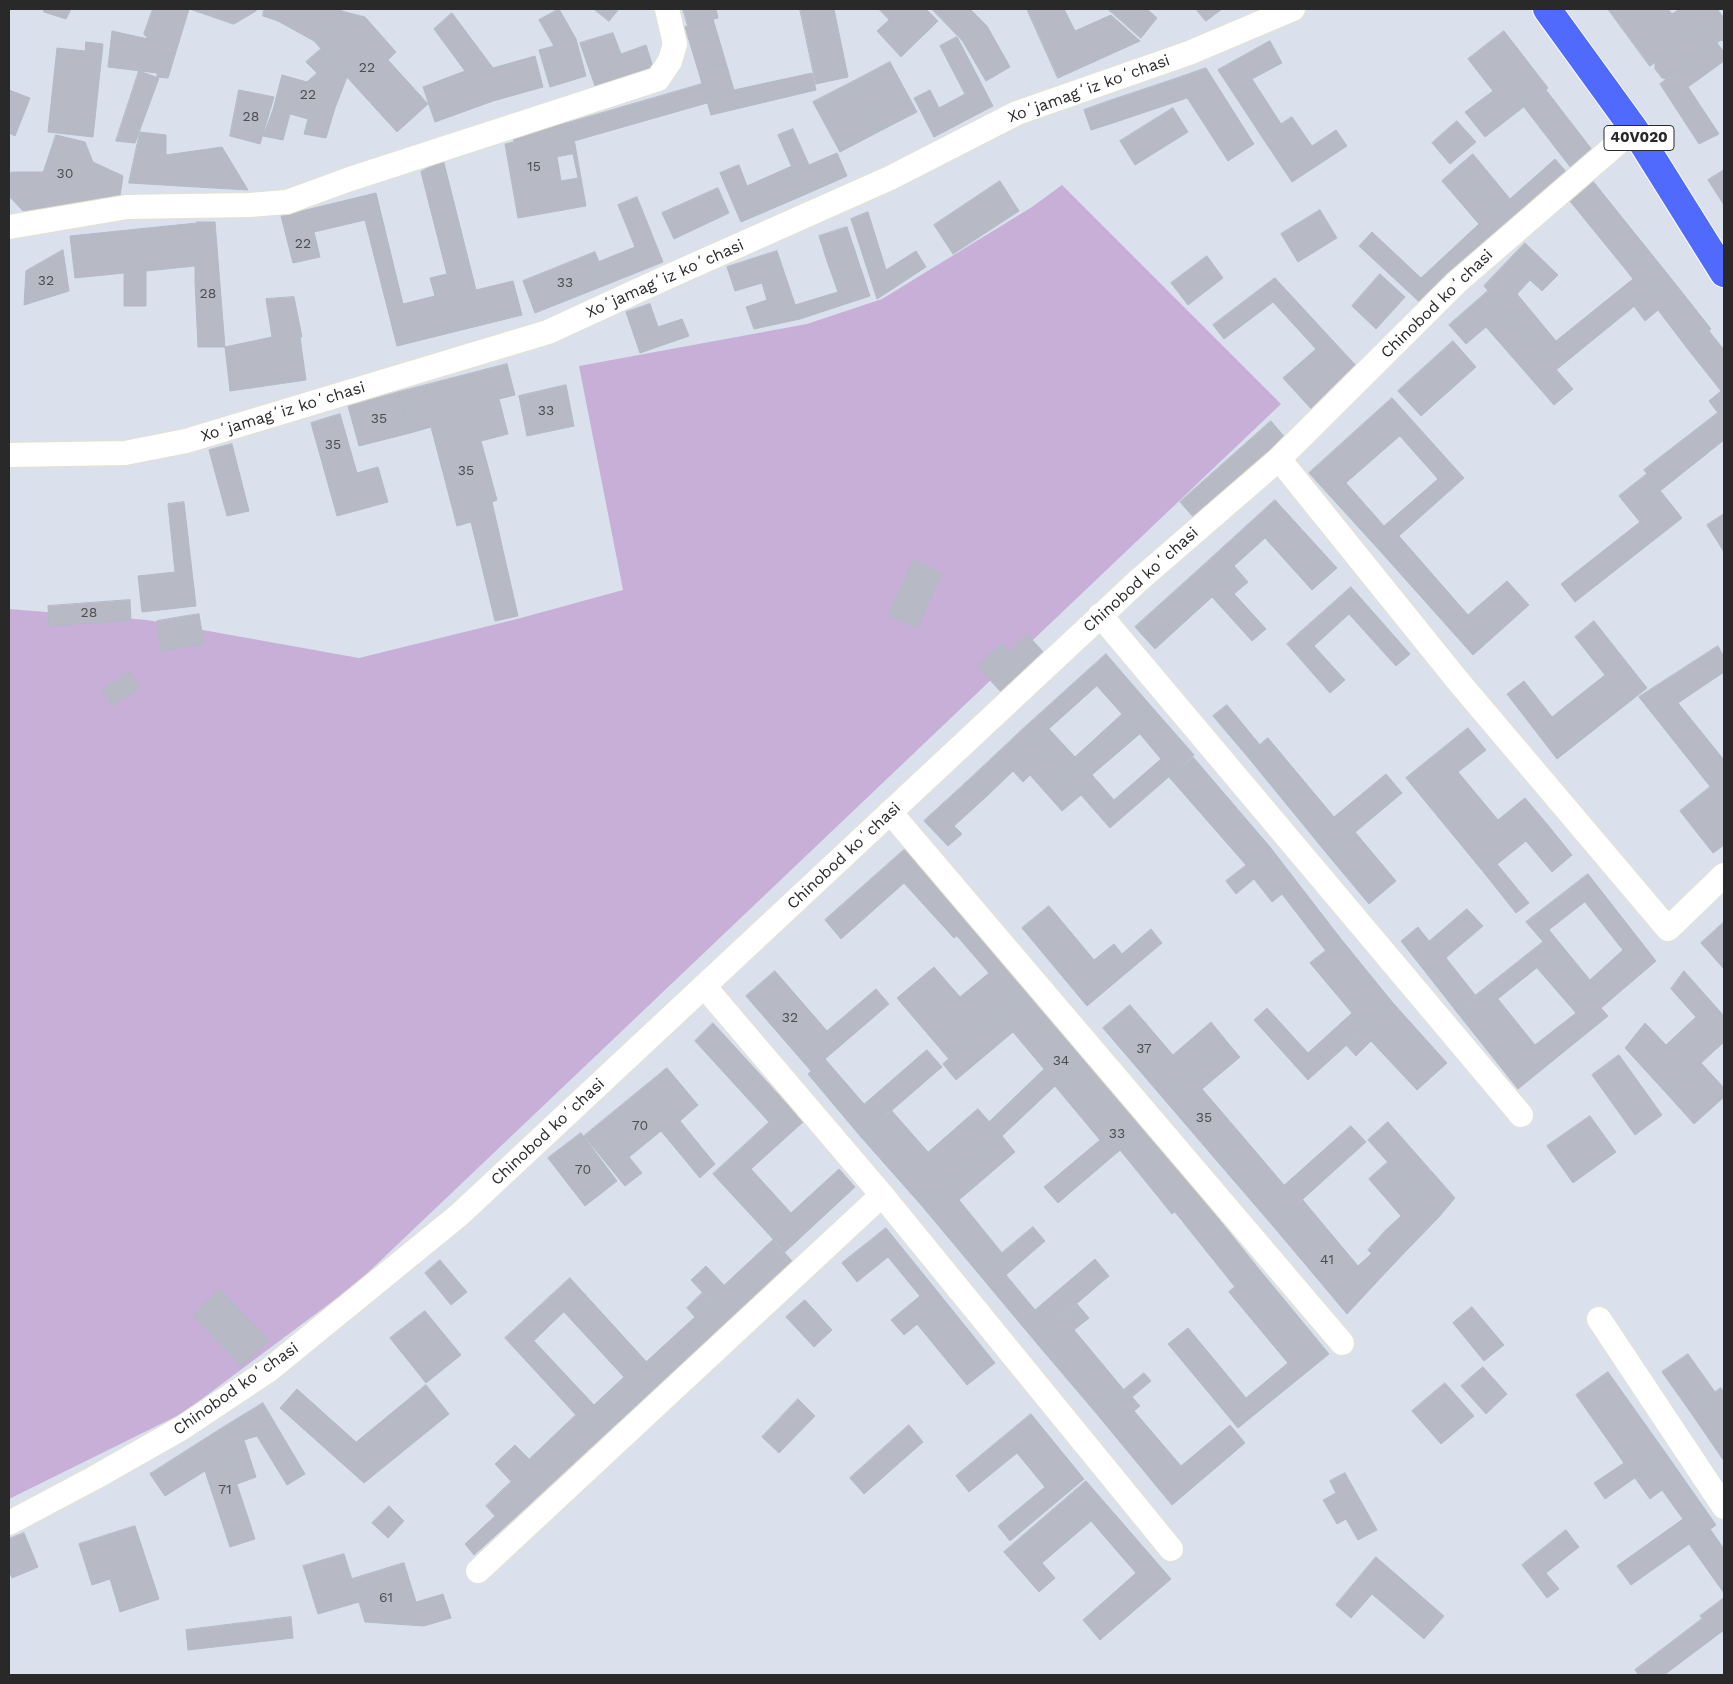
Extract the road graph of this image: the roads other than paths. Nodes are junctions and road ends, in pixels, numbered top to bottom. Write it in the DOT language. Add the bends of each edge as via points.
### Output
graph roads {
  1 [pos="667,9"];
  2 [pos="1293,9"];
  3 [pos="1548,9"];
  4 [pos="1634,129"];
  5 [pos="9,227"];
  6 [pos="1724,273"];
  7 [pos="9,455"];
  8 [pos="1279,458"];
  9 [pos="1100,615"];
  10 [pos="890,812"];
  11 [pos="1724,875"];
  12 [pos="704,986"];
  13 [pos="1521,1115"];
  14 [pos="882,1195"];
  15 [pos="1599,1319"];
  16 [pos="1342,1343"];
  17 [pos="1724,1507"];
  18 [pos="9,1522"];
  19 [pos="1171,1549"];
  20 [pos="478,1571"];
  1 -- 5 [label="street" via="675,44 670,61 658,79 287,202 127,207"];
  2 -- 7 [label="street, Xoʻjamagʻiz koʻchasi" via="1189,53 1016,113 890,178 548,332 186,441 125,453"];
  3 -- 4 [label="main road, 40V020"];
  4 -- 6 [label="main road, 40V020"];
  4 -- 8 [label="street, Chinobod koʻchasi" via="1457,282"];
  8 -- 9 [label="street, Chinobod koʻchasi"];
  8 -- 11 [label="street" via="1458,681 1668,929"];
  9 -- 10 [label="street, Chinobod koʻchasi"];
  9 -- 13 [label="street"];
  10 -- 12 [label="street, Chinobod koʻchasi"];
  10 -- 16 [label="street"];
  12 -- 14 [label="street"];
  12 -- 18 [label="street, Chinobod koʻchasi" via="459,1215 269,1370 182,1428"];
  14 -- 19 [label="street"];
  14 -- 20 [label="street"];
  15 -- 17 [label="street"];
}
